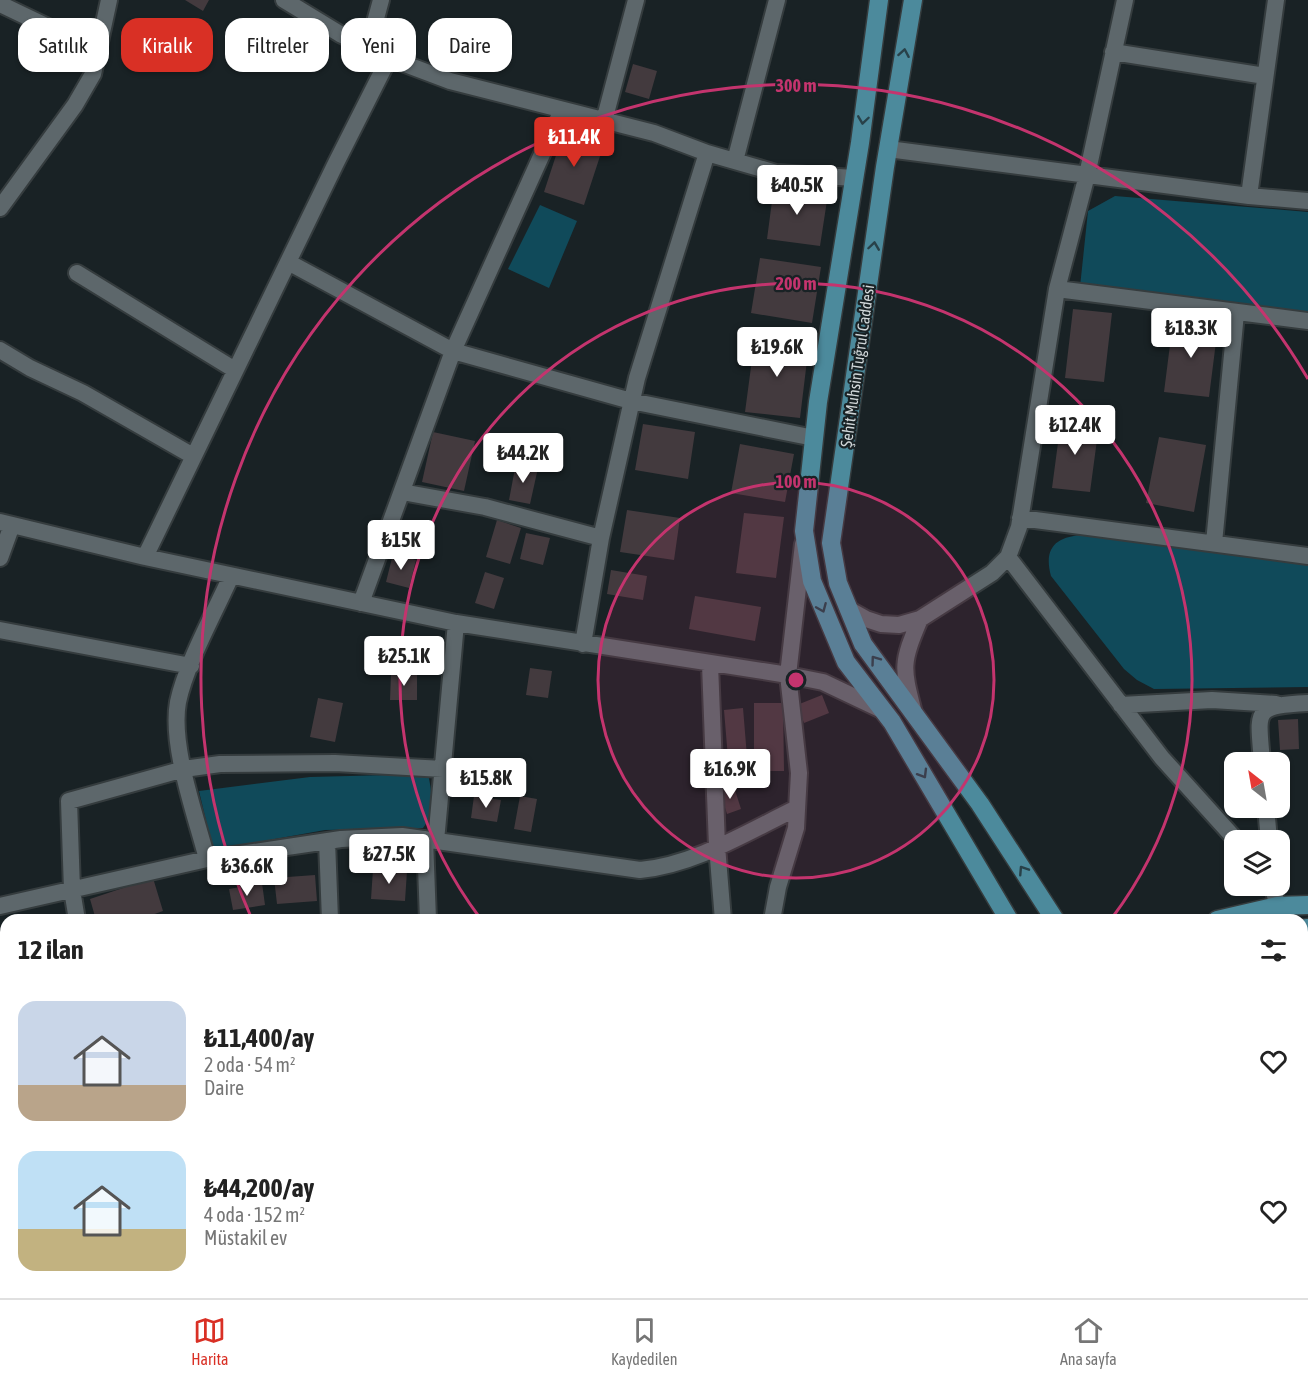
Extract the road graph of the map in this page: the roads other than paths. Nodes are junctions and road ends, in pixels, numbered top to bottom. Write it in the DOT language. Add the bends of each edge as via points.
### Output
graph roads {
  1 [pos="109,0"];
  2 [pos="284,0"];
  3 [pos="381,0"];
  4 [pos="636,0"];
  5 [pos="777,0"];
  6 [pos="879,0"];
  7 [pos="913,0"];
  8 [pos="1125,0"];
  9 [pos="1276,0"];
  10 [pos="0,4"];
  11 [pos="29,18"];
  12 [pos="105,18"];
  13 [pos="376,18"];
  14 [pos="341,33"];
  15 [pos="1113,52"];
  16 [pos="416,68"];
  17 [pos="93,72"];
  18 [pos="381,72"];
  19 [pos="1265,76"];
  20 [pos="562,110"];
  21 [pos="604,120"];
  22 [pos="888,149"];
  23 [pos="707,153"];
  24 [pos="735,161"];
  25 [pos="1087,175"];
  26 [pos="854,178"];
  27 [pos="1249,196"];
  28 [pos="1308,201"];
  29 [pos="0,208"];
  30 [pos="288,262"];
  31 [pos="77,273"];
  32 [pos="1057,289"];
  33 [pos="1236,313"];
  34 [pos="1308,321"];
  35 [pos="0,350"];
  36 [pos="453,351"];
  37 [pos="235,370"];
  38 [pos="631,401"];
  39 [pos="814,438"];
  40 [pos="194,456"];
  41 [pos="402,492"];
  42 [pos="1020,518"];
  43 [pos="6,524"];
  44 [pos="804,531"];
  45 [pos="601,538"];
  46 [pos="1214,543"];
  47 [pos="1308,556"];
  48 [pos="145,557"];
  49 [pos="1008,557"];
  50 [pos="0,558"];
  51 [pos="231,576"];
  52 [pos="361,603"];
  53 [pos="849,609"];
  54 [pos="920,619"];
  55 [pos="456,623"];
  56 [pos="0,630"];
  57 [pos="583,644"];
  58 [pos="710,664"];
  59 [pos="190,666"];
  60 [pos="788,675"];
  61 [pos="1308,703"];
  62 [pos="1276,704"];
  63 [pos="1121,705"];
  64 [pos="884,711"];
  65 [pos="915,715"];
  66 [pos="1262,752"];
  67 [pos="442,768"];
  68 [pos="184,769"];
  69 [pos="797,808"];
  70 [pos="1227,830"];
  71 [pos="430,840"];
  72 [pos="327,841"];
  73 [pos="717,846"];
  74 [pos="207,860"];
  75 [pos="72,890"];
  76 [pos="1275,896"];
  77 [pos="1308,905"];
  78 [pos="0,906"];
  79 [pos="1277,906"];
  80 [pos="75,914"];
  81 [pos="330,914"];
  82 [pos="428,914"];
  83 [pos="723,914"];
  84 [pos="773,914"];
  85 [pos="1005,914"];
  86 [pos="1051,914"];
  87 [pos="1243,914"];
  1 -- 12 [label="street"];
  2 -- 14 [label="street"];
  3 -- 13 [label="street"];
  4 -- 21 [label="street"];
  5 -- 24 [label="street"];
  6 -- 26 [label="main road, Şehit Muhsin Tuğrul Caddesi, one-way"];
  22 -- 7 [label="main road, Şehit Muhsin Tuğrul Caddesi, one-way"];
  8 -- 15 [label="street"];
  9 -- 19 [label="street"];
  10 -- 11 [label="street"];
  15 -- 19 [label="street"];
  15 -- 25 [label="street"];
  16 -- 20 [label="street"];
  17 -- 29 [label="street" via="75,105"];
  18 -- 30 [label="street"];
  19 -- 27 [label="street"];
  20 -- 21 [label="street"];
  20 -- 36 [label="street"];
  21 -- 23 [label="street"];
  22 -- 25 [label="street"];
  53 -- 22 [label="main road, Şehit Muhsin Tuğrul Caddesi, one-way" via="837,584 831,543"];
  23 -- 24 [label="street"];
  23 -- 38 [label="street"];
  24 -- 26 [label="street" via="776,173"];
  25 -- 27 [label="street"];
  25 -- 32 [label="street"];
  26 -- 39 [label="main road, Şehit Muhsin Tuğrul Caddesi"];
  27 -- 28 [label="street"];
  30 -- 36 [label="street"];
  30 -- 37 [label="street"];
  31 -- 37 [label="street"];
  32 -- 33 [label="street"];
  32 -- 42 [label="street"];
  33 -- 34 [label="street"];
  33 -- 46 [label="street"];
  35 -- 40 [label="street"];
  36 -- 38 [label="street"];
  36 -- 41 [label="street"];
  37 -- 40 [label="street"];
  38 -- 39 [label="street"];
  38 -- 45 [label="street"];
  39 -- 44 [label="main road, Şehit Muhsin Tuğrul Caddesi"];
  40 -- 48 [label="street"];
  41 -- 45 [label="street" via="485,507"];
  41 -- 52 [label="street"];
  42 -- 46 [label="street"];
  42 -- 49 [label="street"];
  43 -- 48 [label="street"];
  43 -- 50 [label="street"];
  44 -- 60 [label="street"];
  44 -- 64 [label="main road, Şehit Muhsin Tuğrul Caddesi, one-way" via="812,581 846,662"];
  45 -- 57 [label="street"];
  46 -- 47 [label="street"];
  48 -- 51 [label="street"];
  49 -- 54 [label="street" via="992,573"];
  49 -- 63 [label="street"];
  51 -- 52 [label="street"];
  51 -- 59 [label="street"];
  52 -- 55 [label="street"];
  53 -- 54 [label="street" via="881,624 899,625"];
  65 -- 53 [label="main road, Şehit Muhsin Tuğrul Caddesi, one-way" via="863,644"];
  54 -- 65 [label="street" via="904,663"];
  55 -- 57 [label="street"];
  55 -- 67 [label="street"];
  56 -- 59 [label="street"];
  57 -- 58 [label="street"];
  58 -- 60 [label="street"];
  58 -- 73 [label="street"];
  59 -- 68 [label="street" via="178,703 177,732"];
  60 -- 64 [label="street" via="823,682"];
  60 -- 69 [label="street" via="799,773"];
  61 -- 62 [label="street"];
  62 -- 63 [label="street" via="1212,700"];
  62 -- 66 [label="street" via="1260,718"];
  63 -- 70 [label="street" via="1162,758"];
  64 -- 85 [label="main road, Şehit Muhsin Tuğrul Caddesi, one-way"];
  86 -- 65 [label="main road, Şehit Muhsin Tuğrul Caddesi, one-way" via="980,804"];
  67 -- 68 [label="street" via="335,763 220,764"];
  67 -- 71 [label="street"];
  68 -- 74 [label="street"];
  68 -- 75 [label="street" via="69,801"];
  69 -- 73 [label="street"];
  69 -- 84 [label="street" via="796,828"];
  71 -- 72 [label="street" via="402,836"];
  71 -- 73 [label="street" via="640,870 663,868"];
  71 -- 82 [label="street"];
  72 -- 74 [label="street"];
  72 -- 81 [label="street"];
  73 -- 83 [label="street"];
  74 -- 75 [label="street"];
  75 -- 78 [label="street"];
  75 -- 80 [label="street"];
  76 -- 79 [label="street"];
  77 -- 79 [label="main road"];
  79 -- 87 [label="main road"];
}
